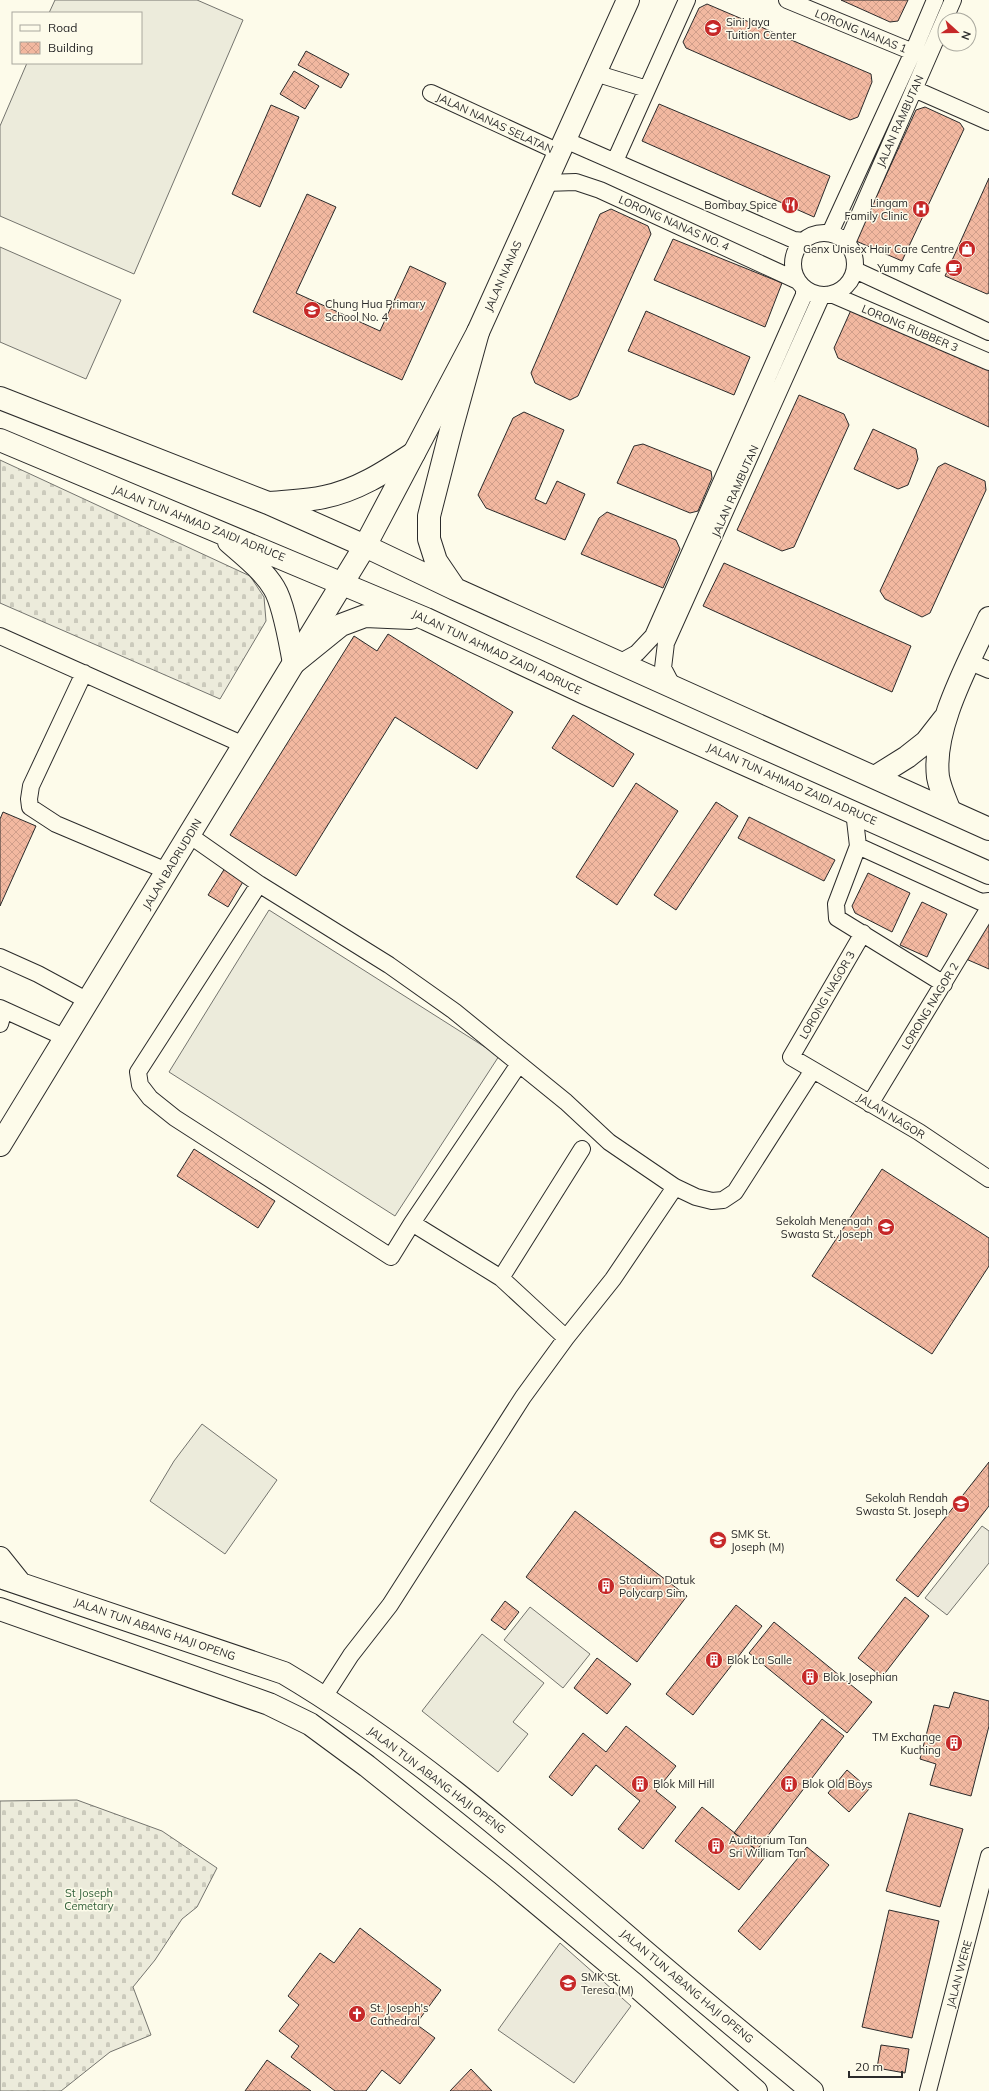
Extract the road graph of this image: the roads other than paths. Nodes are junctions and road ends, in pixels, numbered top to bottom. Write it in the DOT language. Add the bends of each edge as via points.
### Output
graph roads {
  1 [pos="628,0"];
  2 [pos="687,0"];
  3 [pos="787,0"];
  4 [pos="935,0"];
  5 [pos="953,0"];
  6 [pos="913,52"];
  7 [pos="594,73"];
  8 [pos="647,89"];
  9 [pos="914,89"];
  10 [pos="431,93"];
  11 [pos="989,122"];
  12 [pos="562,146"];
  13 [pos="615,161"];
  14 [pos="545,183"];
  15 [pos="830,234"];
  16 [pos="804,241"];
  17 [pos="847,243"];
  18 [pos="855,270"];
  19 [pos="801,285"];
  20 [pos="826,295"];
  21 [pos="478,332"];
  22 [pos="989,332"];
  23 [pos="989,362"];
  24 [pos="0,398"];
  25 [pos="0,440"];
  26 [pos="414,453"];
  27 [pos="268,503"];
  28 [pos="214,530"];
  29 [pos="365,546"];
  30 [pos="343,582"];
  31 [pos="455,589"];
  32 [pos="989,618"];
  33 [pos="426,619"];
  34 [pos="0,636"];
  35 [pos="294,663"];
  36 [pos="619,663"];
  37 [pos="979,666"];
  38 [pos="84,673"];
  39 [pos="673,687"];
  40 [pos="946,716"];
  41 [pos="244,745"];
  42 [pos="875,777"];
  43 [pos="949,809"];
  44 [pos="854,811"];
  45 [pos="989,829"];
  46 [pos="189,835"];
  47 [pos="858,846"];
  48 [pos="167,871"];
  49 [pos="989,873"];
  50 [pos="259,884"];
  51 [pos="989,901"];
  52 [pos="989,908"];
  53 [pos="863,933"];
  54 [pos="0,957"];
  55 [pos="944,984"];
  56 [pos="88,1001"];
  57 [pos="1,1014"];
  58 [pos="66,1038"];
  59 [pos="791,1057"];
  60 [pos="519,1064"];
  61 [pos="813,1070"];
  62 [pos="870,1104"];
  63 [pos="0,1145"];
  64 [pos="582,1149"];
  65 [pos="989,1179"];
  66 [pos="675,1187"];
  67 [pos="412,1223"];
  68 [pos="501,1278"];
  69 [pos="566,1338"];
  70 [pos="0,1558"];
  71 [pos="10,1580"];
  72 [pos="4,1612"];
  73 [pos="324,1697"];
  74 [pos="989,1856"];
  75 [pos="756,2091"];
  76 [pos="812,2091"];
  77 [pos="928,2091"];
  1 -- 7 [label="main road, JALAN NANAS"];
  2 -- 8 [label="street"];
  3 -- 6 [label="street, LORONG NANAS 1"];
  4 -- 6 [label="street, JALAN RAMBUTAN"];
  5 -- 9 [label="street, JALAN RAMBUTAN"];
  6 -- 15 [label="street, JALAN RAMBUTAN"];
  7 -- 8 [label="street"];
  7 -- 12 [label="main road, JALAN NANAS"];
  8 -- 13 [label="street"];
  9 -- 11 [label="street"];
  9 -- 17 [label="street, JALAN RAMBUTAN"];
  10 -- 12 [label="street, JALAN NANAS SELATAN"];
  12 -- 13 [label="street"];
  12 -- 14 [label="main road, JALAN NANAS"];
  13 -- 16 [label="street" via="794,240"];
  14 -- 19 [label="street, LORONG NANAS NO. 4" via="576,182 600,190"];
  14 -- 21 [label="main road, JALAN NANAS"];
  15 -- 16 [label="street" via="816,234"];
  15 -- 17 [label="street"];
  16 -- 19 [label="street" via="798,248 793,264"];
  17 -- 18 [label="street" via="854,256"];
  18 -- 20 [label="street" via="846,286"];
  18 -- 22 [label="street"];
  19 -- 20 [label="street"];
  19 -- 36 [label="street, JALAN RAMBUTAN" via="804,295 653,636 637,653"];
  20 -- 23 [label="street, LORONG RUBBER 3"];
  20 -- 39 [label="street, JALAN RAMBUTAN" via="666,643 664,668"];
  21 -- 26 [label="main road, JALAN NANAS"];
  21 -- 31 [label="main road" via="429,516 429,539 436,561"];
  24 -- 27 [label="main road"];
  25 -- 28 [label="main road, JALAN TUN AHMAD ZAIDI ADRUCE"];
  26 -- 27 [label="main road" via="376,478 352,489 323,498"];
  26 -- 29 [label="main road, JALAN NANAS"];
  27 -- 29 [label="main road"];
  28 -- 30 [label="main road, JALAN TUN AHMAD ZAIDI ADRUCE"];
  28 -- 35 [label="main road" via="260,569 275,589"];
  29 -- 30 [label="main road, JALAN NANAS"];
  29 -- 31 [label="main road"];
  30 -- 33 [label="main road, JALAN TUN AHMAD ZAIDI ADRUCE"];
  30 -- 35 [label="main road, JALAN BADRUDDIN"];
  31 -- 36 [label="main road"];
  32 -- 37 [label="main road"];
  33 -- 35 [label="main road" via="365,616 341,625"];
  33 -- 44 [label="main road, JALAN TUN AHMAD ZAIDI ADRUCE" via="587,694"];
  34 -- 38 [label="street"];
  35 -- 41 [label="main road, JALAN BADRUDDIN"];
  36 -- 39 [label="main road"];
  37 -- 40 [label="main road"];
  38 -- 41 [label="street"];
  38 -- 48 [label="street" via="31,786 30,807 56,824"];
  39 -- 42 [label="main road"];
  40 -- 42 [label="main road" via="926,742"];
  40 -- 43 [label="main road" via="938,751 938,777"];
  41 -- 46 [label="main road, JALAN BADRUDDIN"];
  42 -- 43 [label="main road"];
  43 -- 45 [label="main road"];
  44 -- 47 [label="street"];
  44 -- 49 [label="main road, JALAN TUN AHMAD ZAIDI ADRUCE"];
  46 -- 48 [label="main road, JALAN BADRUDDIN"];
  46 -- 50 [label="street"];
  47 -- 51 [label="street" via="981,902"];
  47 -- 53 [label="street" via="836,904 838,918"];
  48 -- 56 [label="main road, JALAN BADRUDDIN"];
  50 -- 60 [label="street" via="389,965 454,1011"];
  50 -- 67 [label="street" via="138,1072 140,1085 150,1098 175,1118 391,1257"];
  52 -- 55 [label="street, LORONG NAGOR 2"];
  53 -- 55 [label="street"];
  53 -- 59 [label="street, LORONG NAGOR 3"];
  54 -- 56 [label="street"];
  55 -- 62 [label="street, LORONG NAGOR 2"];
  56 -- 58 [label="main road, JALAN BADRUDDIN"];
  57 -- 58 [label="street"];
  58 -- 63 [label="main road, JALAN BADRUDDIN"];
  59 -- 61 [label="street, JALAN NAGOR"];
  60 -- 66 [label="street" via="566,1102 609,1142"];
  60 -- 67 [label="street"];
  61 -- 62 [label="street, JALAN NAGOR"];
  61 -- 66 [label="street" via="735,1192 723,1200 712,1201"];
  62 -- 65 [label="street, JALAN NAGOR" via="919,1132"];
  64 -- 68 [label="street"];
  66 -- 69 [label="street" via="613,1279"];
  67 -- 68 [label="street"];
  68 -- 69 [label="street"];
  69 -- 73 [label="street" via="523,1397 390,1605 351,1655"];
  70 -- 71 [label="main road"];
  71 -- 73 [label="main road, JALAN TUN ABANG HAJI OPENG" via="284,1673"];
  72 -- 75 [label="main road" via="269,1704 310,1724 502,1874"];
  73 -- 76 [label="main road, JALAN TUN ABANG HAJI OPENG" via="386,1739 478,1810"];
  74 -- 77 [label="street, JALAN WERE"];
}
